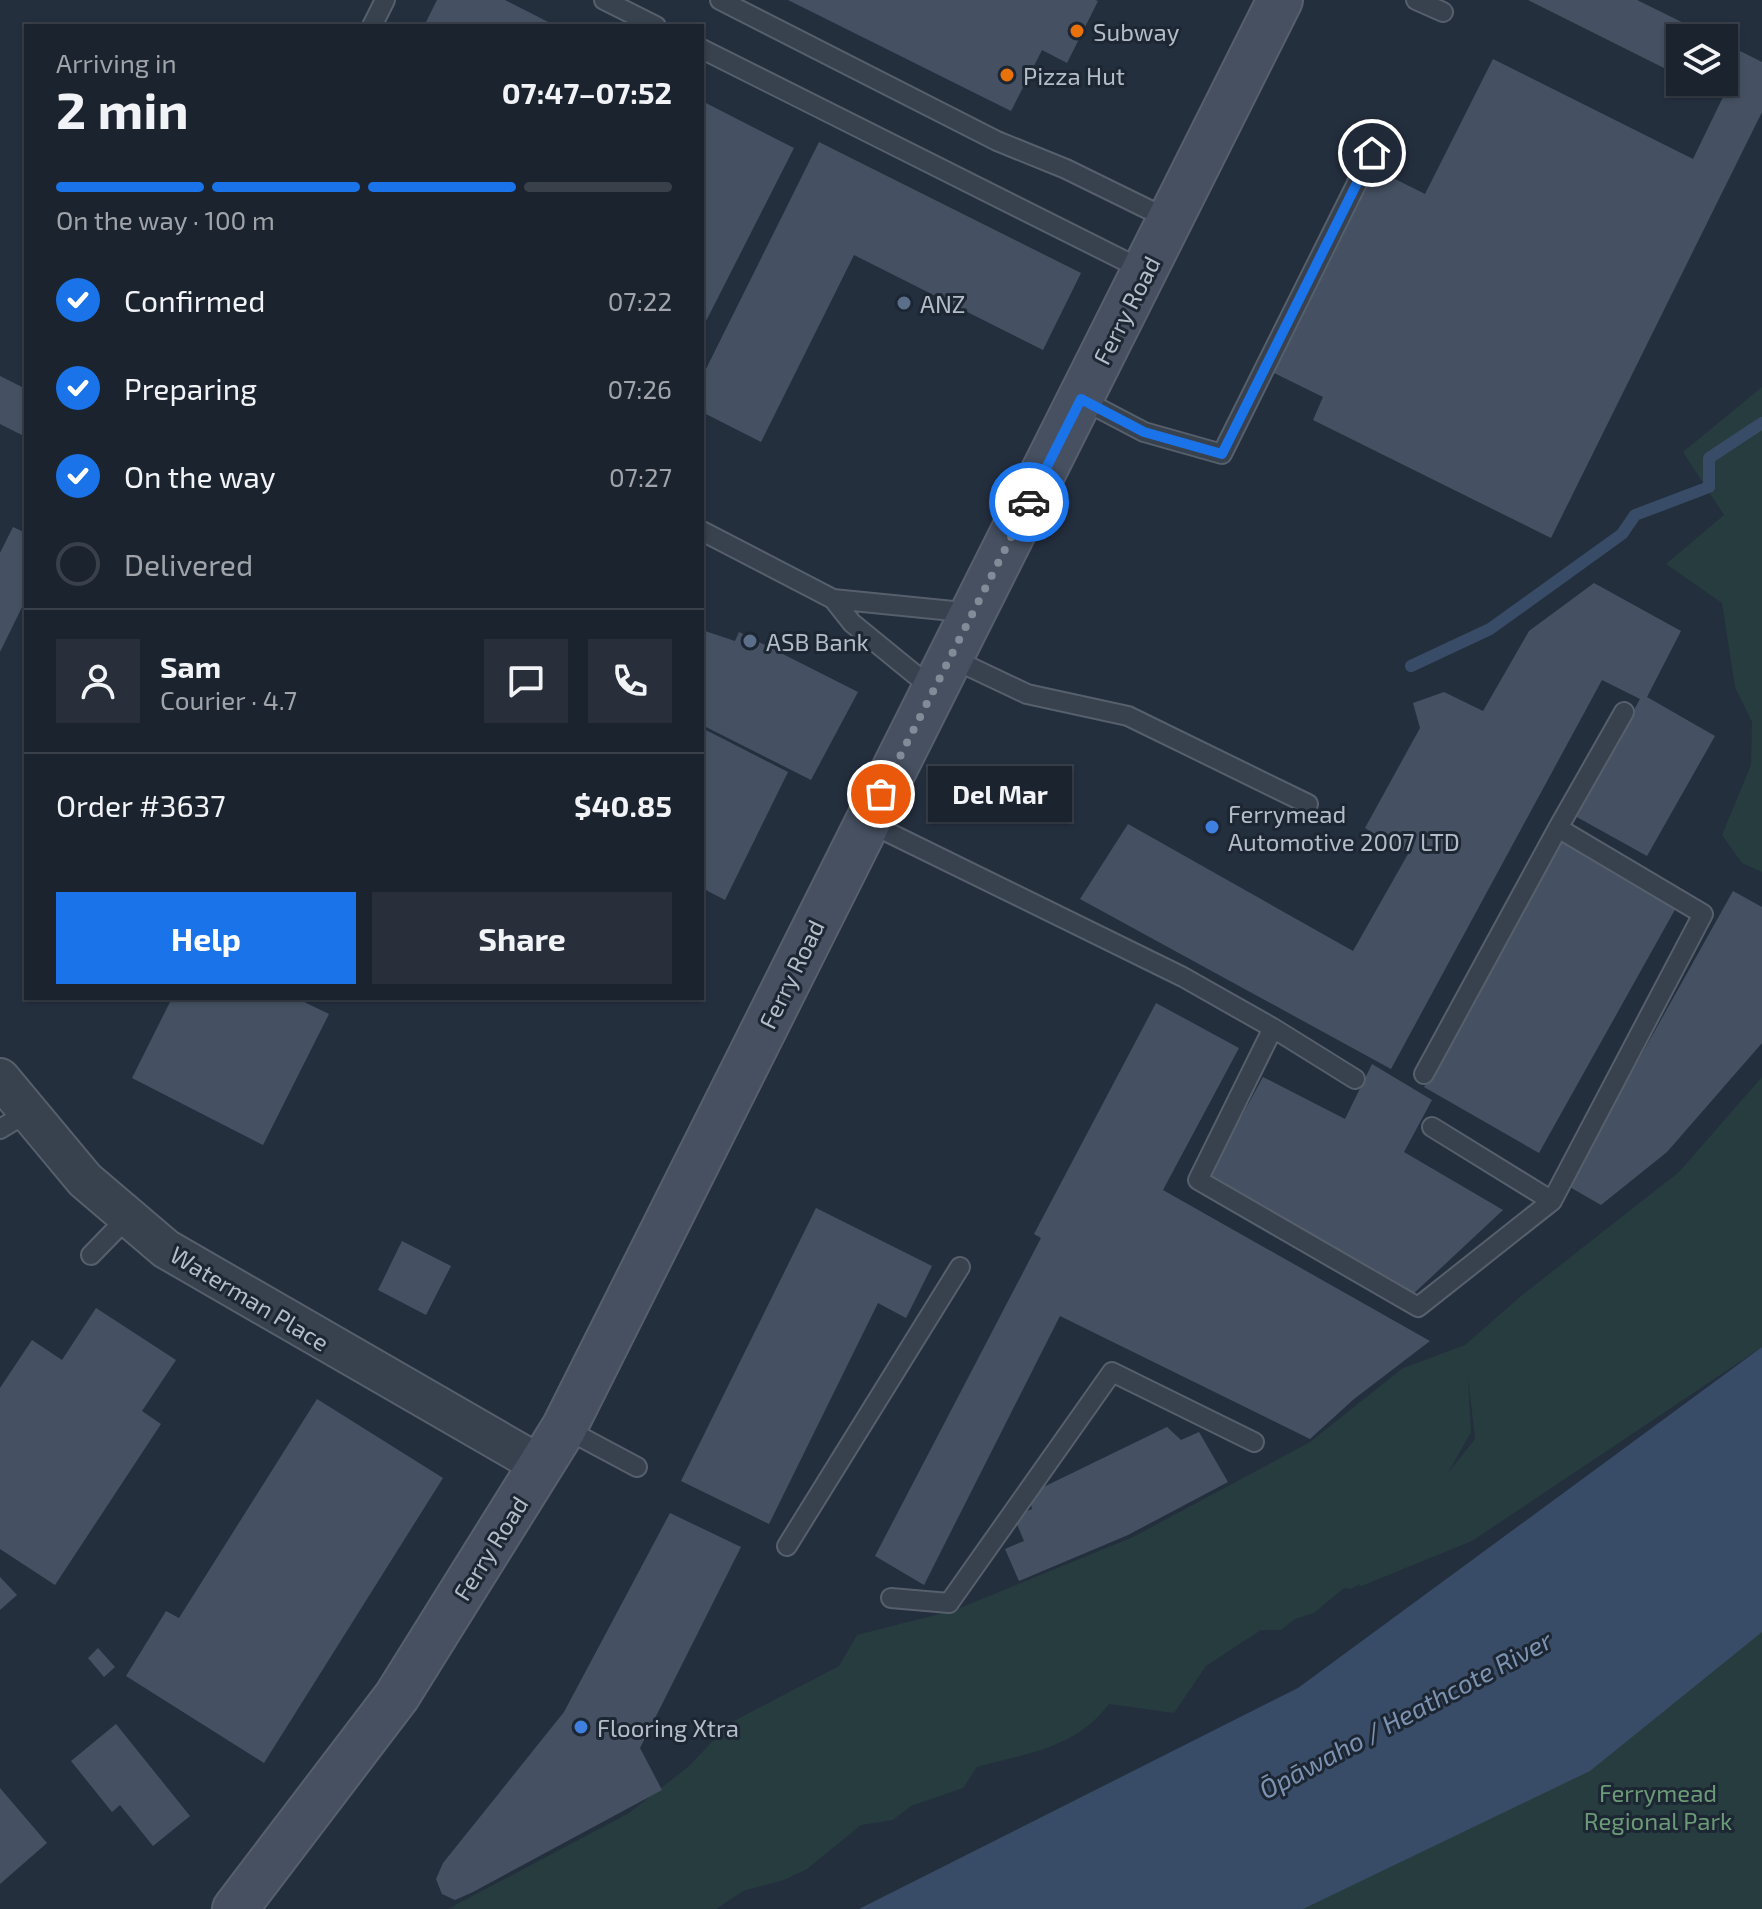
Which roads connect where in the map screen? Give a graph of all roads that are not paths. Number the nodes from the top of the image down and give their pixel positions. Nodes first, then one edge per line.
1 (385, 0) edge
2 (604, 0) edge
3 (720, 0) edge
4 (1280, 0) edge
5 (1416, 0) edge
6 (1443, 12) dead end
7 (373, 24) edge
8 (652, 24) edge
9 (704, 50) edge
10 (1372, 153) dead end
11 (1171, 221) junction
12 (1145, 271) junction
13 (1081, 399) junction
14 (704, 532) edge
15 (833, 599) junction
16 (973, 613) junction
17 (942, 674) junction
18 (1624, 712) dead end
19 (1308, 804) dead end
20 (867, 822) junction
21 (1558, 828) junction
22 (1273, 1028) junction
23 (1424, 1074) dead end
24 (0, 1078) edge
25 (1355, 1079) dead end
26 (14, 1121) edge
27 (1432, 1127) dead end
28 (1552, 1201) junction
29 (128, 1217) junction
30 (91, 1255) dead end
31 (960, 1267) dead end
32 (564, 1428) junction
33 (1254, 1442) dead end
34 (542, 1466) junction
35 (637, 1467) dead end
36 (787, 1546) dead end
37 (891, 1598) dead end
38 (235, 1909) edge

1 - 7 lane
2 - 8 lane
3 - 11 lane
4 - 11 main road, Ferry Road
5 - 6 lane
9 - 12 lane
10 - 13 lane
11 - 12 main road, Ferry Road
12 - 13 main road, Ferry Road
13 - 16 main road, Ferry Road
14 - 15 lane
15 - 16 lane
15 - 17 lane
16 - 17 main road, Ferry Road
17 - 19 lane
17 - 20 main road, Ferry Road
18 - 21 lane
20 - 22 lane
20 - 32 main road, Ferry Road
21 - 23 lane
21 - 28 lane
22 - 25 lane
22 - 28 lane
24 - 26 street, Waterman Place
26 - 29 street, Waterman Place
27 - 28 lane
29 - 30 lane
29 - 34 street, Waterman Place
31 - 36 lane
32 - 34 main road, Ferry Road
32 - 35 lane
33 - 37 lane
34 - 38 main road, Ferry Road

